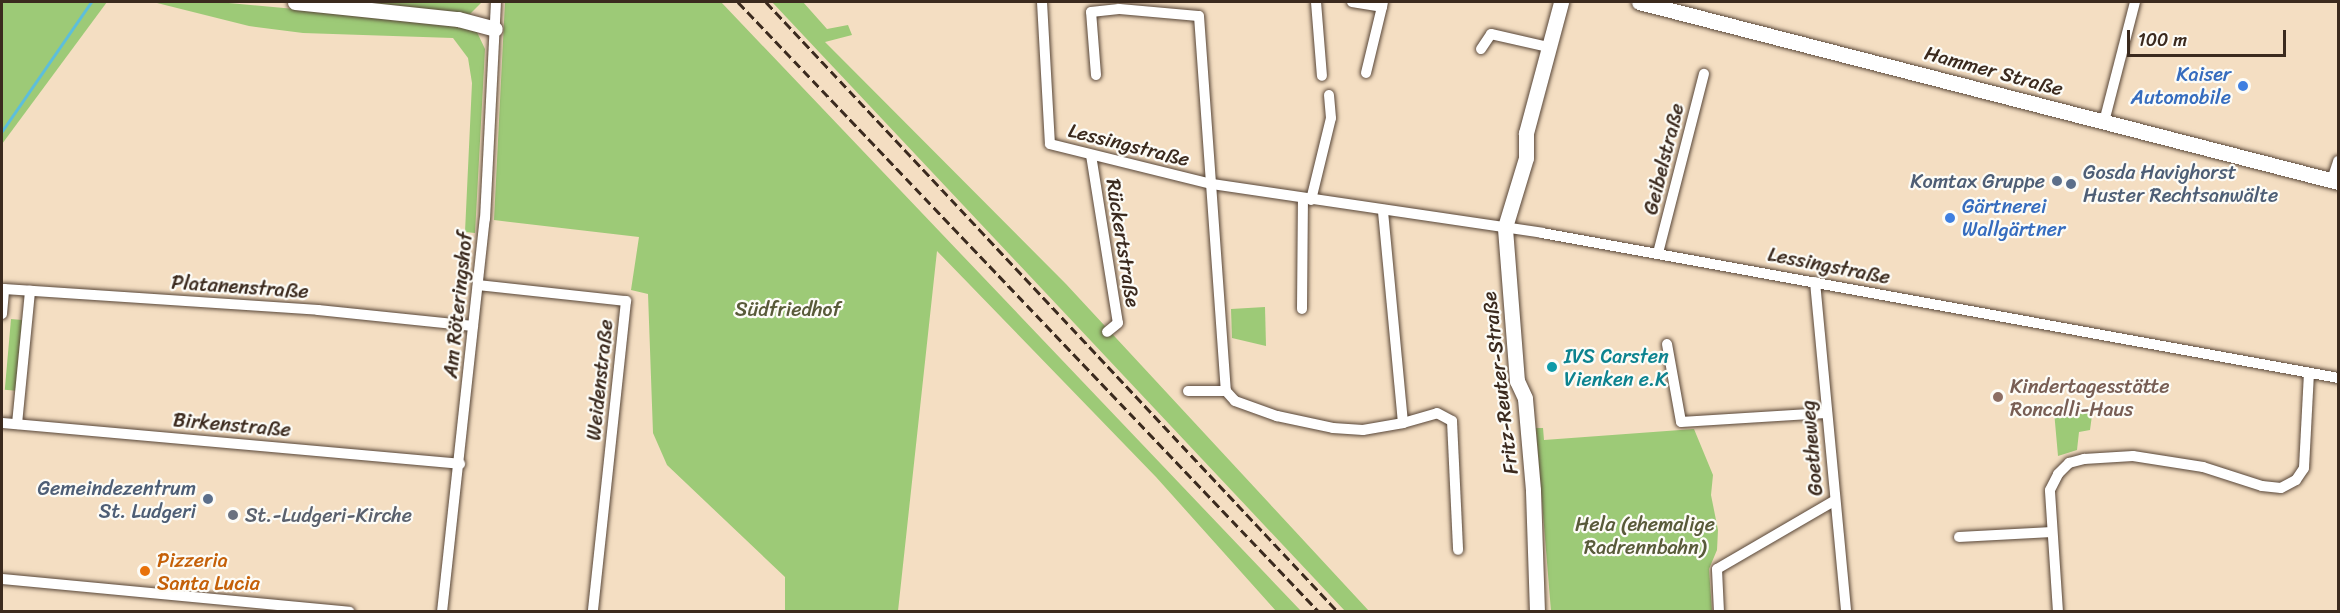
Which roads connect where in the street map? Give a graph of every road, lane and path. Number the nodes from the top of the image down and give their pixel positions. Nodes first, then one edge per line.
1 (295, 2) edge
2 (496, 2) edge
3 (1042, 2) edge
4 (1316, 2) edge
5 (1352, 2) edge
6 (1561, 2) edge
7 (1639, 2) edge
8 (2135, 2) edge
9 (1383, 4) edge
10 (1090, 7) edge
11 (495, 29) junction
12 (1548, 47) junction
13 (1481, 49) dead end
14 (1366, 73) dead end
15 (1704, 74) dead end
16 (1096, 75) dead end
17 (1322, 76) dead end
18 (1329, 95) dead end
19 (2104, 122) junction
20 (1091, 155) junction
21 (2338, 161) edge
22 (2335, 181) edge
23 (1212, 184) junction
24 (1307, 199) junction
25 (1383, 210) junction
26 (1505, 227) junction
27 (1658, 253) junction
28 (1815, 282) junction
29 (478, 285) junction
30 (30, 291) junction
31 (1302, 309) dead end
32 (2, 314) edge
33 (473, 326) junction
34 (1107, 332) dead end
35 (1666, 344) dead end
36 (2309, 374) junction
37 (2338, 378) edge
38 (1188, 391) dead end
39 (1226, 391) junction
40 (1826, 413) junction
41 (2, 423) edge
42 (1402, 423) junction
43 (17, 424) junction
44 (460, 464) junction
45 (1834, 501) junction
46 (2052, 532) junction
47 (1959, 537) dead end
48 (1458, 550) dead end
49 (2, 579) edge
50 (349, 612) edge
51 (442, 612) edge
52 (593, 612) edge
53 (1537, 612) edge
54 (1719, 612) edge
55 (1846, 612) edge
56 (2058, 612) edge

1 - 11 main road
2 - 11 street, Am Röteringshof
3 - 20 street, Lessingstraße
4 - 17 street
5 - 9 street
6 - 12 main road, Fritz-Reuter-Straße
7 - 19 main road, Hammer Straße
8 - 19 street
9 - 14 street
10 - 16 street
10 - 23 street
11 - 29 street, Am Röteringshof
12 - 13 street
12 - 26 main road, Fritz-Reuter-Straße
15 - 27 street, Geibelstraße
18 - 24 street
19 - 22 main road, Hammer Straße
20 - 23 street, Lessingstraße
20 - 34 street, Rückertstraße
21 - 22 street
23 - 24 street, Lessingstraße
23 - 39 street
24 - 25 street, Lessingstraße
24 - 31 street
25 - 26 street, Lessingstraße
25 - 42 street
26 - 27 street, Lessingstraße
26 - 53 main road, Fritz-Reuter-Straße
27 - 28 street, Lessingstraße
28 - 36 street, Lessingstraße
28 - 40 street, Goetheweg
29 - 33 street, Am Röteringshof
29 - 52 street, Weidenstraße
30 - 32 street, Platanenstraße
30 - 33 street, Platanenstraße
30 - 43 street
33 - 44 street, Am Röteringshof
35 - 40 street
36 - 37 street, Lessingstraße
36 - 46 street
38 - 39 street
39 - 42 street
40 - 45 street, Goetheweg
41 - 43 street, Birkenstraße
42 - 48 street
43 - 44 street, Birkenstraße
44 - 51 street, Am Röteringshof
45 - 54 street
45 - 55 street, Goetheweg
46 - 47 street
46 - 56 street
49 - 50 street

